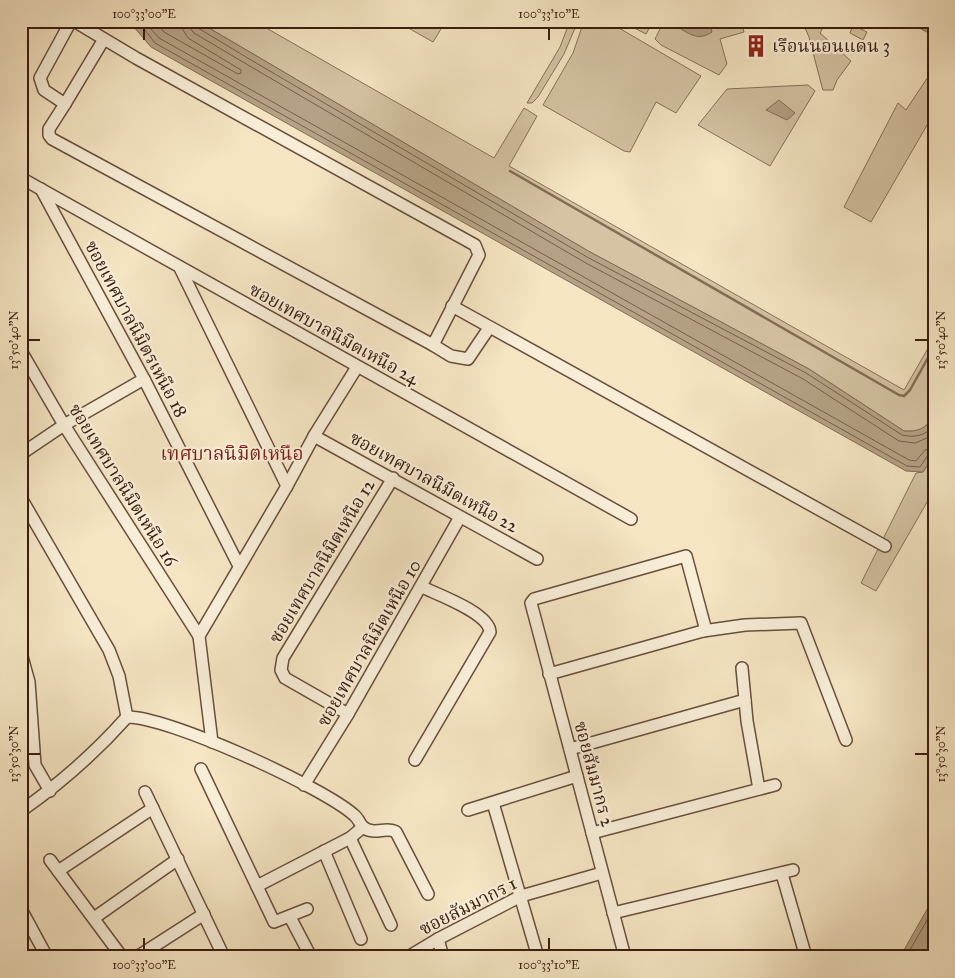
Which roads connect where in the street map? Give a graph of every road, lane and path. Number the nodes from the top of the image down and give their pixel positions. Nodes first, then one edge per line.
1 (73, 21) edge
2 (104, 39) junction
3 (65, 104) junction
4 (21, 178) edge
5 (41, 189) junction
6 (180, 267) junction
7 (452, 306) junction
8 (489, 328) junction
9 (433, 345) junction
10 (21, 351) edge
11 (357, 367) junction
12 (144, 379) junction
13 (64, 426) junction
14 (314, 436) junction
15 (21, 454) edge
16 (393, 478) junction
17 (287, 486) junction
18 (21, 498) edge
19 (460, 517) junction
20 (631, 519) dead end
21 (885, 546) dead end
22 (537, 559) dead end
23 (239, 566) junction
24 (422, 587) junction
25 (703, 630) junction
26 (199, 636) junction
27 (21, 654) edge
28 (742, 668) dead end
29 (549, 674) junction
30 (745, 700) junction
31 (348, 714) junction
32 (127, 717) junction
33 (846, 740) dead end
34 (212, 742) junction
35 (570, 749) junction
36 (414, 760) dead end
37 (201, 769) dead end
38 (577, 776) junction
39 (304, 785) junction
40 (775, 785) dead end
41 (50, 790) junction
42 (759, 790) junction
43 (145, 792) dead end
44 (493, 803) junction
45 (153, 808) junction
46 (468, 810) dead end
47 (21, 811) edge
48 (363, 827) junction
49 (592, 833) junction
50 (350, 838) junction
51 (324, 851) junction
52 (178, 859) junction
53 (50, 860) dead end
54 (793, 870) dead end
55 (58, 871) junction
56 (602, 873) junction
57 (782, 874) junction
58 (257, 886) junction
59 (428, 894) dead end
60 (521, 896) junction
61 (21, 909) edge
62 (307, 909) dead end
63 (204, 914) junction
64 (613, 914) junction
65 (290, 917) junction
66 (94, 918) junction
67 (391, 925) dead end
68 (21, 934) edge
69 (34, 935) junction
70 (438, 938) junction
71 (361, 939) dead end
72 (47, 957) edge
73 (122, 957) edge
74 (137, 957) edge
75 (224, 957) edge
76 (311, 957) edge
77 (408, 957) edge
78 (443, 957) edge
79 (538, 957) edge
80 (625, 957) edge
81 (806, 957) edge

1 - 2 street
1 - 3 street
2 - 3 street
2 - 7 street
3 - 9 street
4 - 5 street, ซอยเทศบาลนิมิตเหนือ 24
5 - 6 street, ซอยเทศบาลนิมิตเหนือ 24
5 - 12 street, ซอยเทศบาลนิมิตรเหนือ 18
6 - 11 street, ซอยเทศบาลนิมิตเหนือ 24
6 - 17 street
7 - 8 street
7 - 9 street
8 - 9 street
8 - 21 street
10 - 13 street, ซอยเทศบาลนิมิตเหนือ 16
11 - 14 street
11 - 20 street, ซอยเทศบาลนิมิตเหนือ 24
12 - 13 street
12 - 23 street, ซอยเทศบาลนิมิตรเหนือ 18
13 - 15 street
13 - 26 street, ซอยเทศบาลนิมิตเหนือ 16
14 - 16 street, ซอยเทศบาลนิมิตเหนือ 22
14 - 17 street
16 - 19 street, ซอยเทศบาลนิมิตเหนือ 22
16 - 31 street, ซอยเทศบาลนิมิตเหนือ 12
17 - 23 street
18 - 32 street
19 - 22 street, ซอยเทศบาลนิมิตเหนือ 22
19 - 24 street, ซอยเทศบาลนิมิตเหนือ 10
23 - 26 street
24 - 31 street, ซอยเทศบาลนิมิตเหนือ 10
24 - 36 street
25 - 29 street
25 - 29 street, ซอยสัมมากร 2
25 - 33 street
26 - 34 street
27 - 41 street
28 - 30 street
29 - 35 street, ซอยสัมมากร 2
30 - 35 street
30 - 42 street
31 - 39 street, ซอยเทศบาลนิมิตเหนือ 10
32 - 34 street
32 - 41 street
34 - 39 street
35 - 38 street, ซอยสัมมากร 2
37 - 58 street
38 - 44 street
38 - 49 street, ซอยสัมมากร 2
39 - 48 street
40 - 42 street
41 - 47 street
42 - 49 street
43 - 45 street
44 - 46 street
44 - 60 street
45 - 52 street
45 - 55 street
48 - 50 street
48 - 59 street
49 - 56 street, ซอยสัมมากร 2
50 - 51 street
50 - 67 street
51 - 58 street
51 - 71 street
52 - 63 street
52 - 66 street
53 - 55 street
54 - 57 street
55 - 66 street
56 - 60 street, ซอยสัมมากร 1
56 - 64 street, ซอยสัมมากร 2
57 - 64 street
57 - 81 street
58 - 65 street
60 - 70 street, ซอยสัมมากร 1
60 - 79 street
61 - 69 street
62 - 65 street
63 - 74 street
63 - 75 street
64 - 80 street, ซอยสัมมากร 2
65 - 76 street
66 - 73 street
68 - 69 street
69 - 72 street
70 - 77 street, ซอยสัมมากร 1
70 - 78 street

